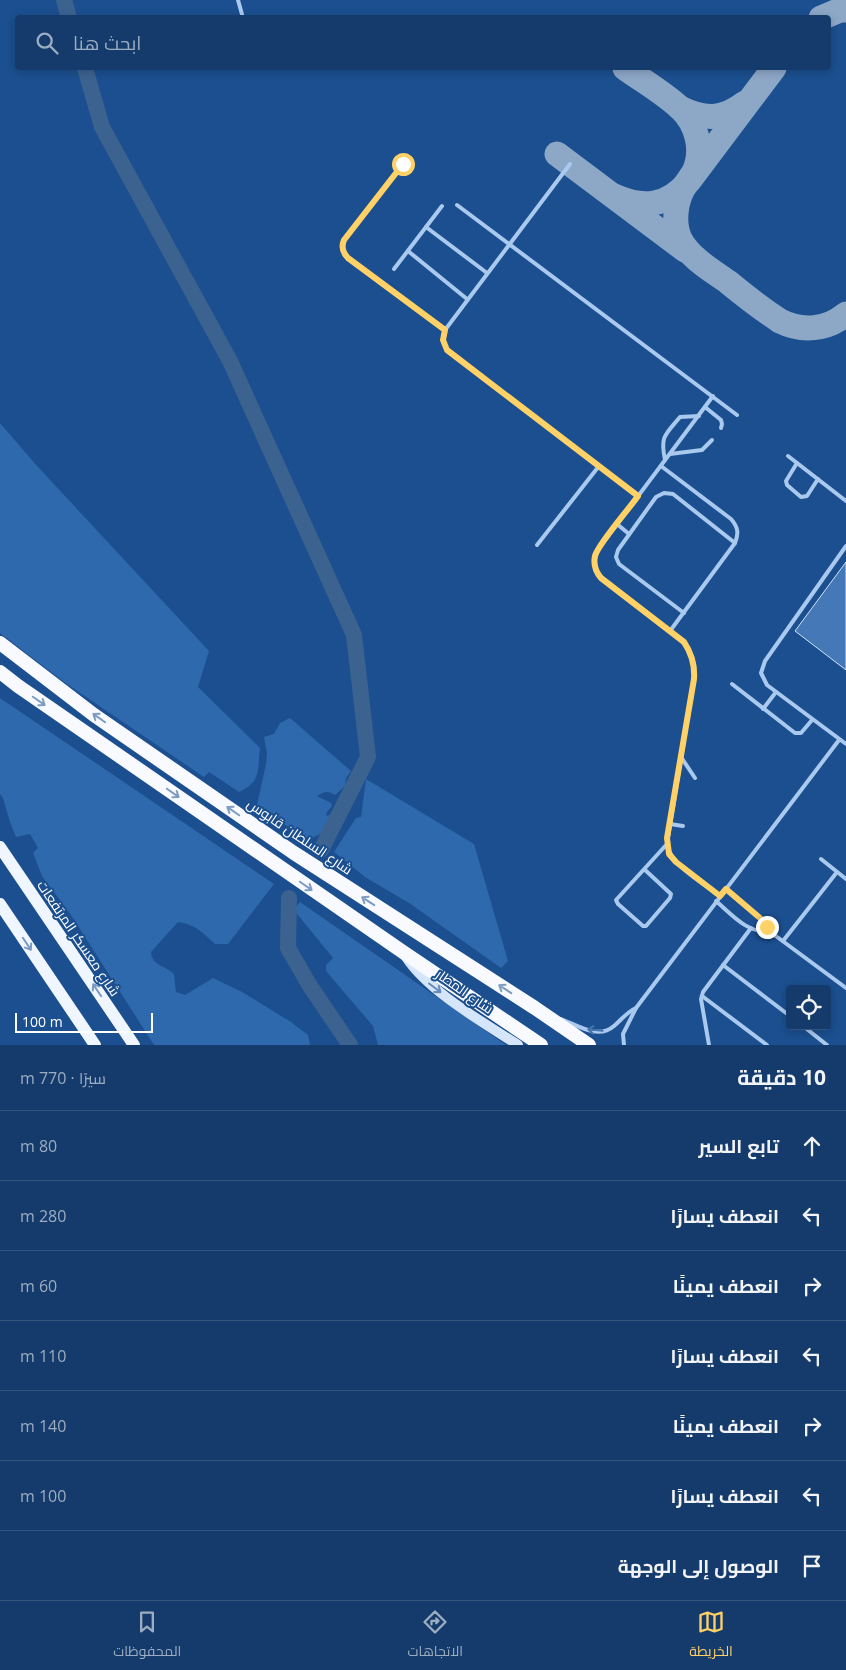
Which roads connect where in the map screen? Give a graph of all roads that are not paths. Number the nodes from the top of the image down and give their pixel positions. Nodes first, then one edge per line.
1 (238, 0) edge
2 (243, 15) edge
3 (403, 164) dead end
4 (570, 164) dead end
5 (457, 205) dead end
6 (442, 206) dead end
7 (426, 227) junction
8 (510, 244) junction
9 (408, 251) junction
10 (394, 269) dead end
11 (488, 273) junction
12 (467, 299) junction
13 (445, 330) junction
14 (713, 396) junction
15 (705, 408) junction
16 (737, 415) dead end
17 (699, 416) junction
18 (721, 428) dead end
19 (712, 440) dead end
20 (670, 454) junction
21 (788, 456) dead end
22 (665, 460) junction
23 (797, 463) junction
24 (599, 466) junction
25 (661, 466) junction
26 (818, 479) junction
27 (638, 496) junction
28 (846, 501) edge
29 (617, 524) junction
30 (630, 534) junction
31 (735, 542) junction
32 (537, 545) dead end
33 (846, 546) edge
34 (684, 612) junction
35 (670, 631) junction
36 (0, 643) edge
37 (0, 672) edge
38 (732, 684) dead end
39 (776, 692) junction
40 (763, 709) junction
41 (812, 720) junction
42 (839, 740) junction
43 (846, 744) edge
44 (681, 756) junction
45 (695, 778) dead end
46 (670, 824) junction
47 (684, 826) dead end
48 (667, 844) junction
49 (0, 847) edge
50 (821, 859) dead end
51 (644, 869) junction
52 (837, 872) junction
53 (846, 879) edge
54 (726, 889) junction
55 (720, 896) junction
56 (716, 901) junction
57 (0, 904) edge
58 (751, 928) junction
59 (769, 931) junction
60 (782, 941) junction
61 (403, 952) junction
62 (723, 965) junction
63 (846, 988) edge
64 (702, 996) junction
65 (535, 1008) junction
66 (636, 1008) junction
67 (786, 1013) edge
68 (808, 1030) edge
69 (709, 1043) edge
70 (95, 1045) edge
71 (134, 1045) edge
72 (518, 1045) edge
73 (542, 1045) edge
74 (589, 1045) edge
75 (624, 1045) edge
76 (714, 1045) edge
77 (767, 1045) edge
78 (827, 1045) edge

1 - 2 lane
3 - 13 lane
4 - 8 lane
5 - 8 lane
6 - 7 lane
7 - 9 lane
7 - 11 lane
8 - 11 lane
8 - 14 lane
9 - 10 lane
9 - 12 lane
11 - 12 lane
12 - 13 lane
13 - 24 lane
14 - 15 lane
14 - 16 lane
15 - 17 lane
15 - 18 lane
17 - 20 lane
17 - 22 lane
19 - 20 lane
20 - 22 lane
21 - 23 lane
22 - 25 lane
23 - 26 lane
23 - 26 lane
24 - 27 lane
24 - 32 lane
25 - 27 lane
25 - 31 lane
26 - 28 lane
27 - 29 lane
29 - 30 lane
29 - 35 lane
30 - 31 lane
30 - 34 lane
31 - 34 lane
33 - 39 lane
34 - 35 lane
35 - 44 lane
65 -> 36 highway, شارع السلطان قابوس
37 -> 61 highway
38 - 40 lane
39 - 40 lane
39 - 41 lane
40 - 41 lane
41 - 42 lane
42 - 43 lane
42 - 54 lane
44 - 45 lane
44 - 46 lane
46 - 47 lane
46 - 48 lane
48 - 51 lane
48 - 55 lane
71 -> 49 main road, شارع معسكر المرتفعات
50 - 52 lane
51 - 51 lane
52 - 53 lane
52 - 60 lane
54 - 55 lane
54 - 59 lane
55 - 56 lane
56 - 58 lane
56 - 66 lane
57 -> 70 main road
58 - 59 lane
58 - 62 lane
59 - 60 lane
60 - 63 lane
61 -> 72 main road, شارع المطار
61 - 73 highway
62 - 64 lane
62 - 67 lane
64 - 69 lane
64 - 77 lane
66 -> 65 lane
65 - 74 highway, شارع السلطان قابوس
66 - 75 lane
68 - 78 lane
69 - 76 lane

